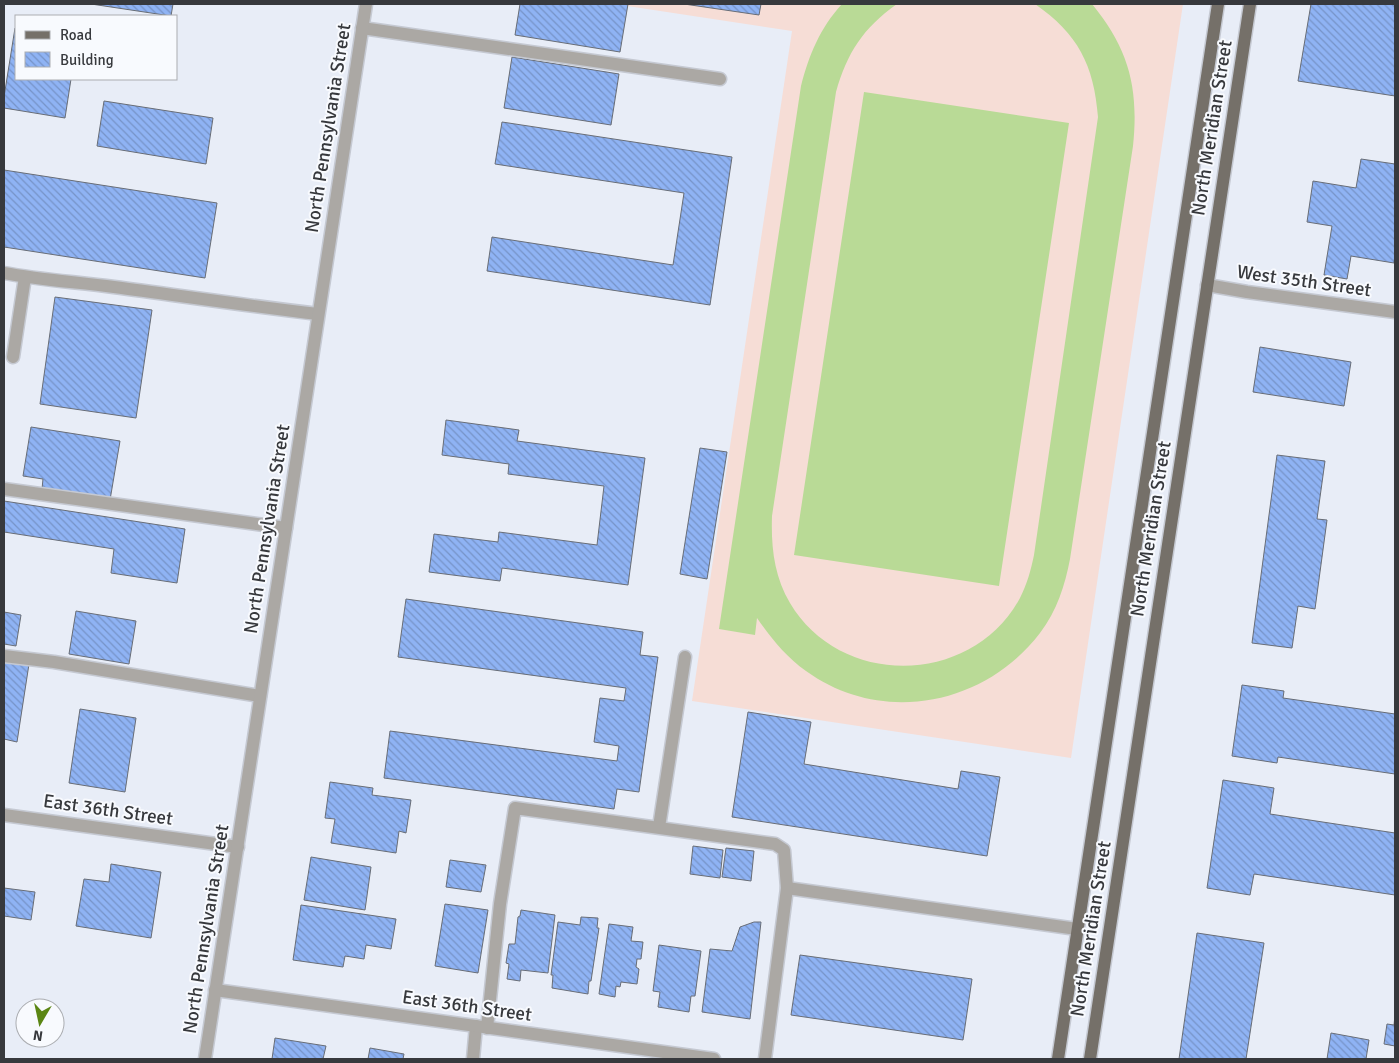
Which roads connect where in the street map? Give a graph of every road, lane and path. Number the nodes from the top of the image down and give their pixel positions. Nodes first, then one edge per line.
1 (366, 4) edge
2 (1218, 4) edge
3 (1250, 4) edge
4 (362, 28) junction
5 (720, 78) dead end
6 (4, 273) edge
7 (25, 277) junction
8 (1207, 285) junction
9 (1395, 312) edge
10 (318, 314) junction
11 (13, 356) dead end
12 (4, 490) edge
13 (286, 528) junction
14 (4, 656) edge
15 (685, 657) dead end
16 (260, 696) junction
17 (4, 815) edge
18 (659, 827) junction
19 (238, 847) junction
20 (787, 888) junction
21 (1077, 929) junction
22 (215, 990) junction
23 (481, 1027) junction
24 (205, 1059) edge
25 (473, 1059) edge
26 (714, 1059) edge
27 (765, 1059) edge
28 (1058, 1059) edge
29 (1090, 1059) edge

1 - 4 street, North Pennsylvania Street
2 - 21 main road, North Meridian Street
3 - 8 main road, North Meridian Street
4 - 5 street
4 - 10 street, North Pennsylvania Street
6 - 7 street
7 - 10 street
7 - 11 street
8 - 9 street, West 35th Street
8 - 29 main road, North Meridian Street
10 - 13 street, North Pennsylvania Street
12 - 13 street
13 - 16 street, North Pennsylvania Street
14 - 16 street
15 - 18 street
16 - 19 street, North Pennsylvania Street
17 - 19 street, East 36th Street
18 - 20 street
18 - 23 street
19 - 22 street, North Pennsylvania Street
20 - 21 street
20 - 27 street
21 - 28 main road, North Meridian Street
22 - 23 street, East 36th Street
22 - 24 street, North Pennsylvania Street
23 - 25 street
23 - 26 street, East 36th Street

